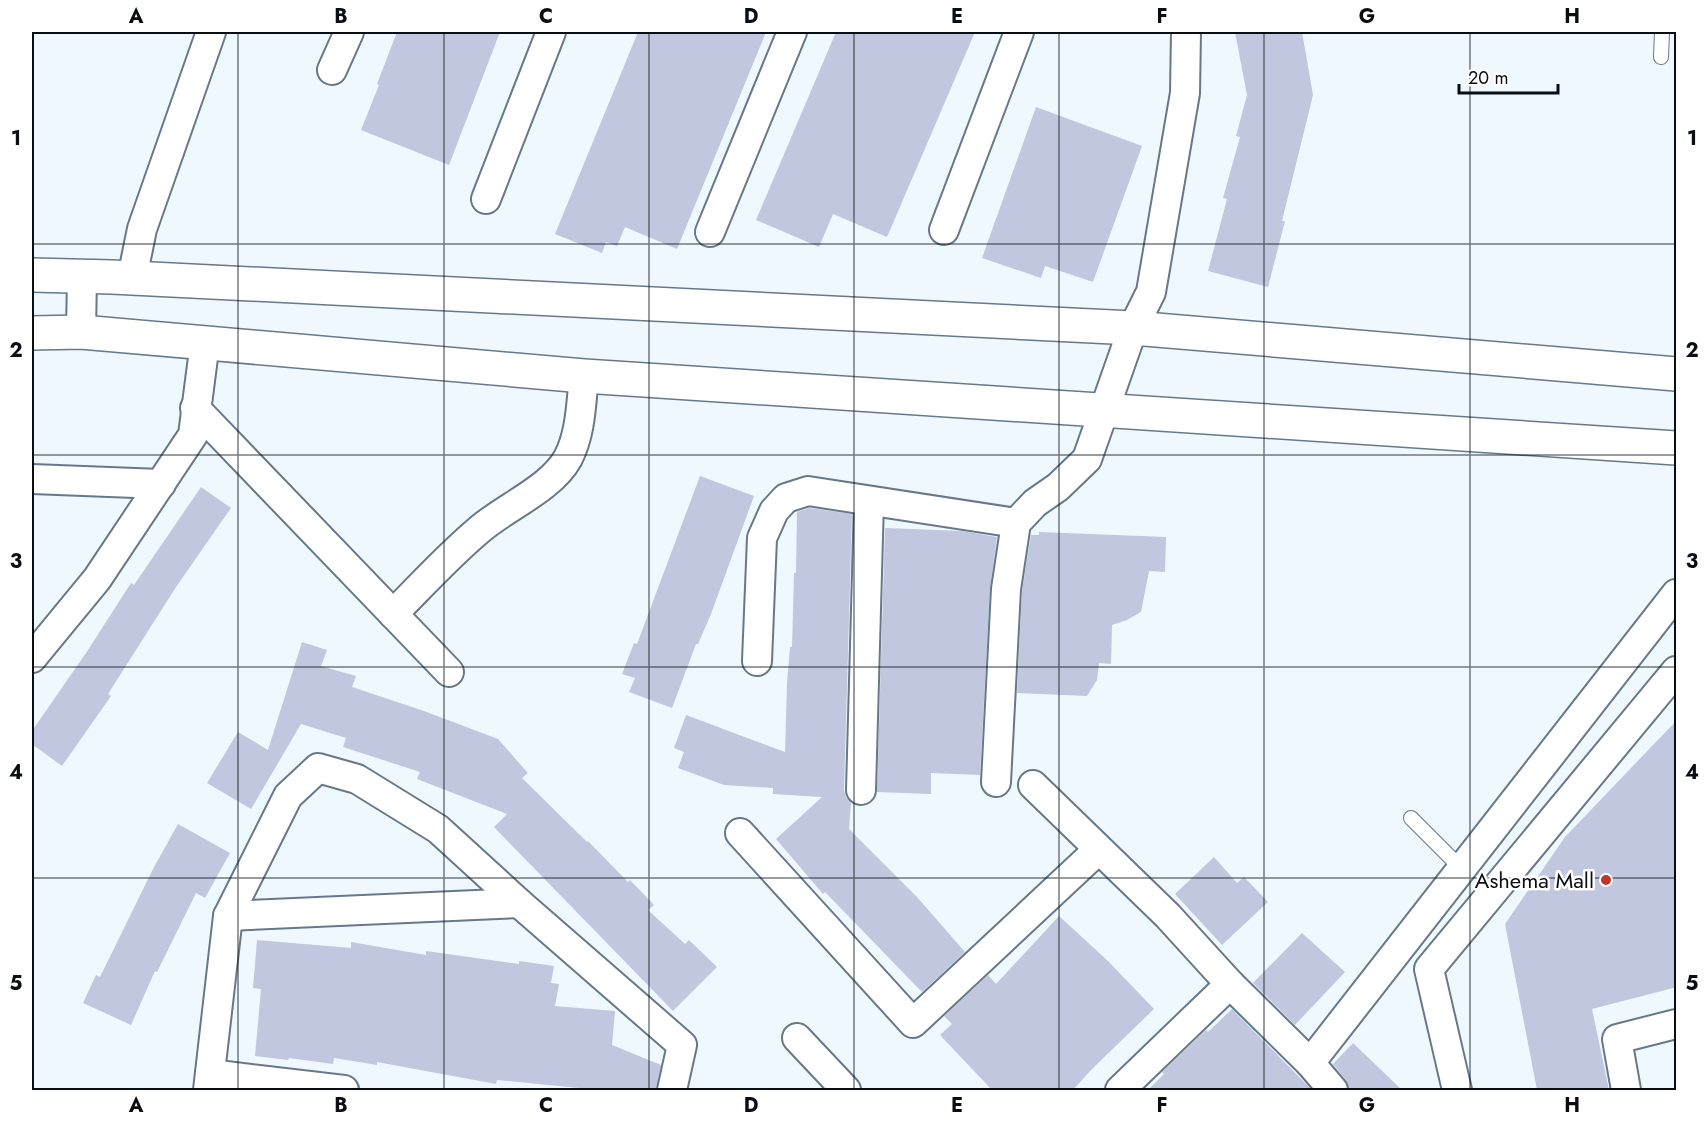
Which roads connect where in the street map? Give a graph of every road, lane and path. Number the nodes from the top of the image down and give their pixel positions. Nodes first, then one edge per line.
1 (211, 32) edge
2 (348, 32) edge
3 (551, 32) edge
4 (792, 32) edge
5 (1019, 32) edge
6 (1186, 32) edge
7 (1662, 32) edge
8 (1661, 57) dead end
9 (332, 70) dead end
10 (486, 199) dead end
11 (944, 230) dead end
12 (710, 231) dead end
13 (32, 275) edge
14 (82, 276) junction
15 (132, 278) junction
16 (1133, 328) junction
17 (81, 332) junction
18 (32, 333) edge
19 (205, 342) junction
20 (1677, 374) edge
21 (584, 376) junction
22 (195, 408) junction
23 (1103, 411) junction
24 (1677, 448) edge
25 (32, 479) edge
26 (161, 484) junction
27 (869, 501) junction
28 (1016, 523) junction
29 (1677, 594) edge
30 (393, 614) junction
31 (32, 658) edge
32 (757, 661) dead end
33 (1677, 671) edge
34 (449, 672) dead end
35 (996, 782) dead end
36 (1033, 785) dead end
37 (861, 790) dead end
38 (1411, 818) dead end
39 (740, 833) dead end
40 (1098, 850) junction
41 (1461, 868) junction
42 (519, 903) junction
43 (228, 916) junction
44 (1230, 984) junction
45 (1677, 1024) edge
46 (797, 1038) dead end
47 (1310, 1063) junction
48 (209, 1082) edge
49 (344, 1090) edge
50 (672, 1090) edge
51 (846, 1090) edge
52 (1120, 1090) edge
53 (1333, 1090) edge
54 (1457, 1090) edge
55 (1626, 1090) edge

1 - 15 street
2 - 9 street
3 - 10 street
4 - 12 street
5 - 11 street
6 - 16 street
7 - 8 lane
13 - 14 street
14 - 15 street
14 - 17 street
15 - 16 street
16 - 20 street
16 - 23 street
17 - 18 street
17 - 19 street
19 - 21 street
19 - 22 street
21 - 23 street
21 - 30 street
22 - 26 street
22 - 30 street
23 - 24 street
23 - 28 street
25 - 26 street
26 - 31 street
27 - 28 street
27 - 32 street
27 - 37 street
28 - 35 street
29 - 41 street
30 - 34 street
33 - 54 street
36 - 40 street
38 - 41 lane
39 - 40 street
40 - 44 street
41 - 47 street
42 - 43 street
42 - 43 street
42 - 50 street
43 - 48 street
44 - 47 street
44 - 52 street
45 - 55 street
46 - 51 street
47 - 53 street
48 - 49 street

